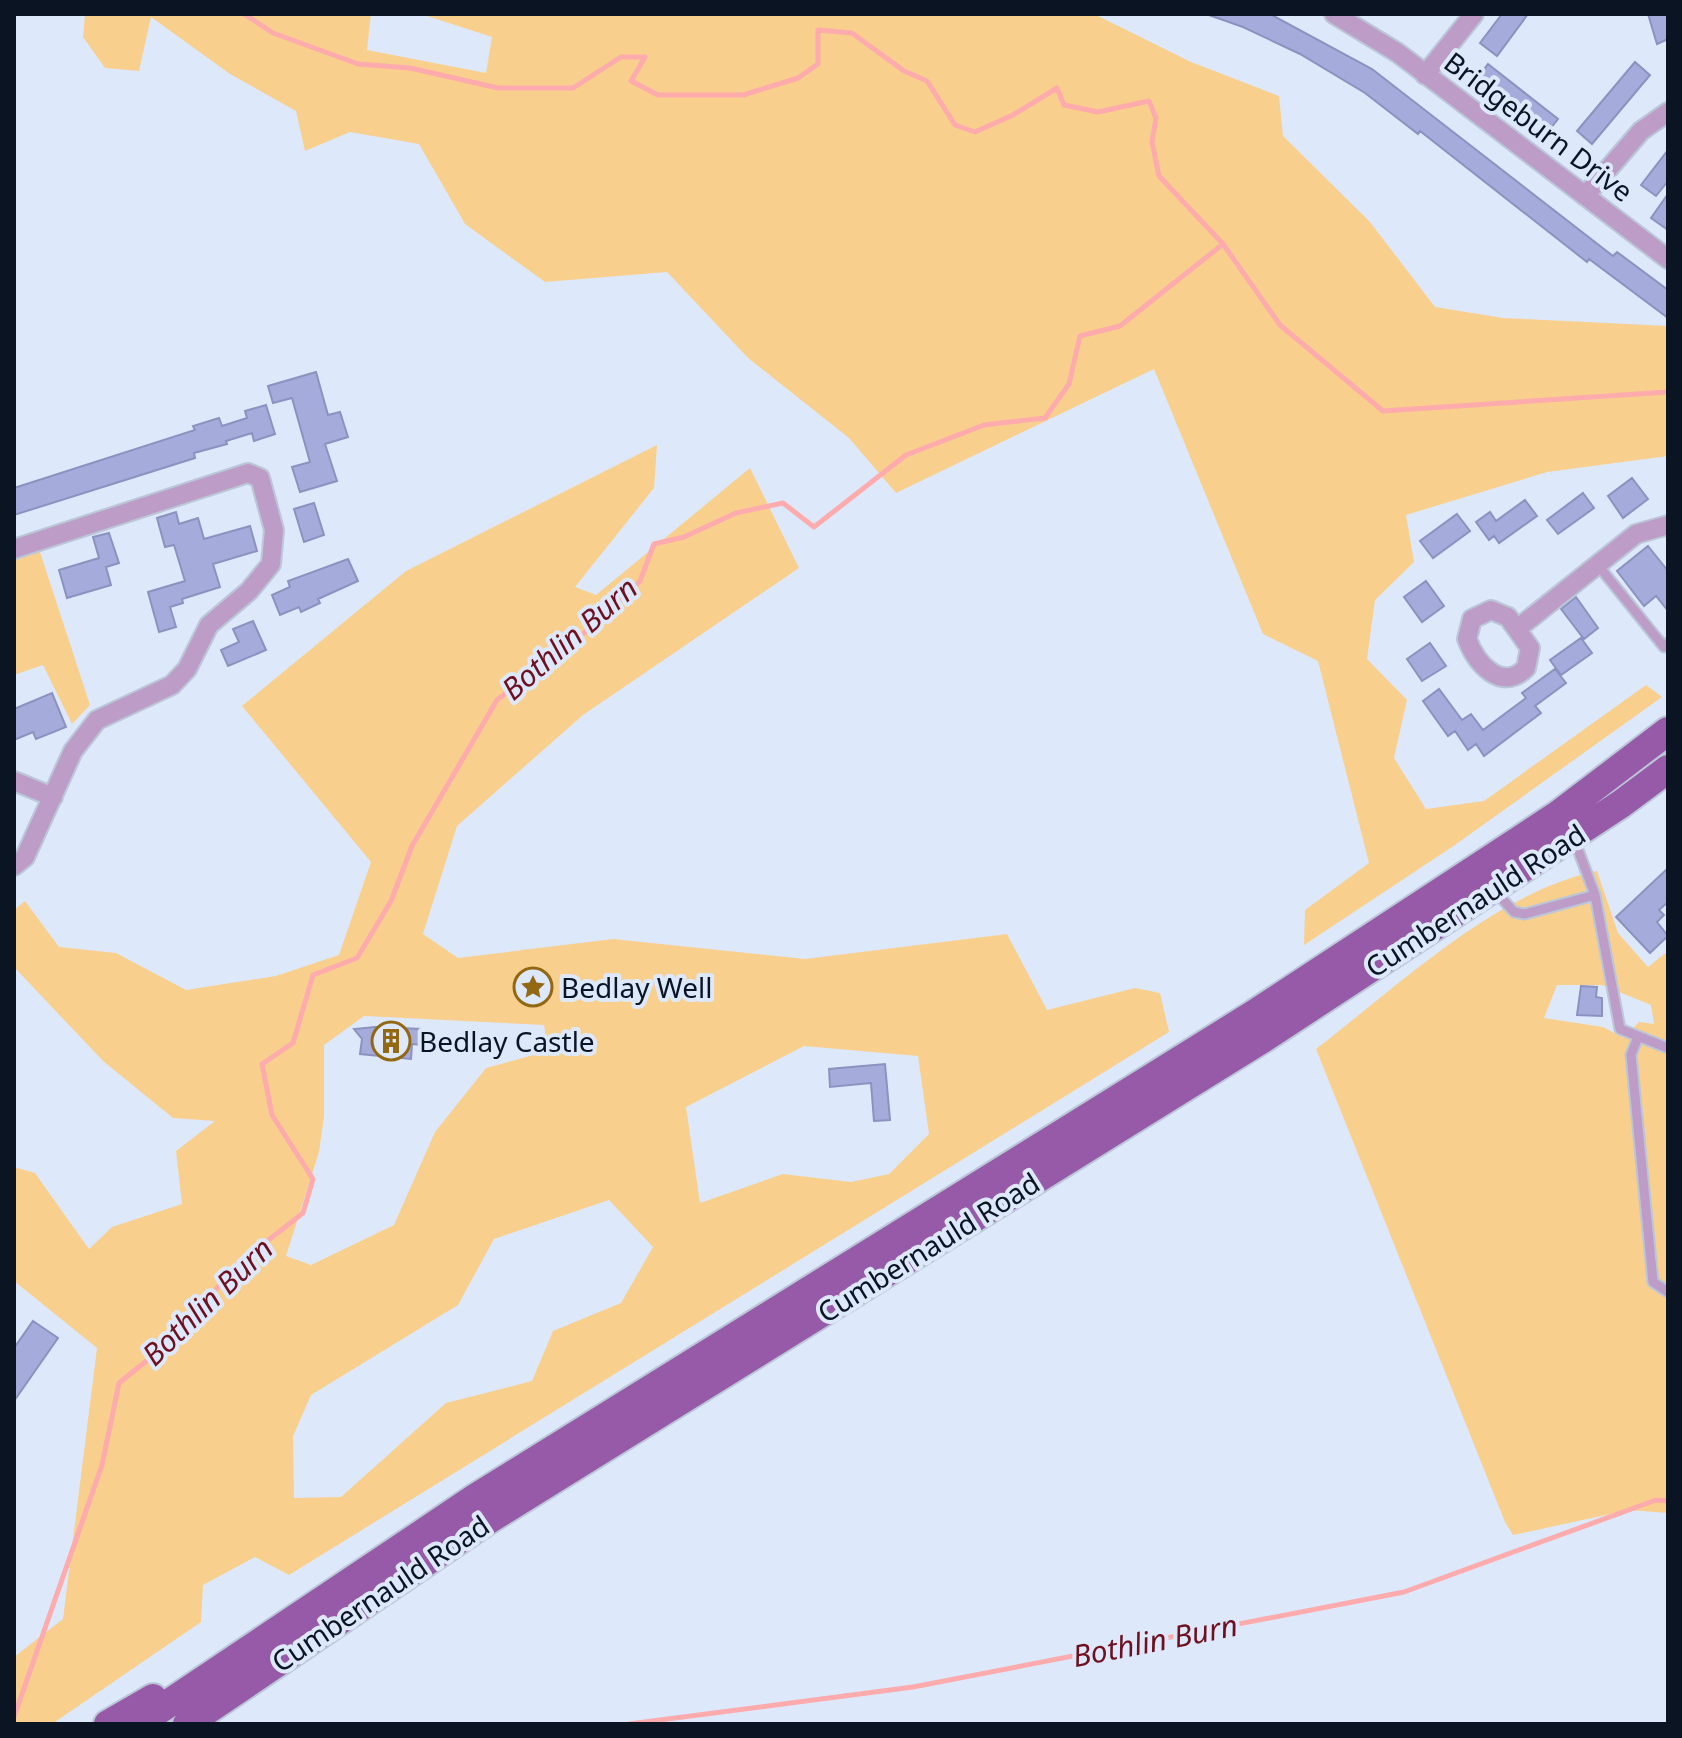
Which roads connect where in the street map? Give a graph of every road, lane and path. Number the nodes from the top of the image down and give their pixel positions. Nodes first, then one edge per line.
1 (1334, 14) edge
2 (1474, 14) edge
3 (1425, 75) junction
4 (1668, 112) edge
5 (1585, 196) junction
6 (1668, 259) edge
7 (1668, 525) edge
8 (14, 549) edge
9 (1597, 564) junction
10 (1517, 629) dead end
11 (1668, 643) edge
12 (1668, 731) edge
13 (1668, 769) edge
14 (14, 781) edge
15 (53, 797) junction
16 (1573, 836) junction
17 (14, 866) edge
18 (1493, 889) junction
19 (1595, 895) junction
20 (1638, 1037) junction
21 (1668, 1048) edge
22 (1668, 1292) edge
23 (250, 1649) junction
24 (108, 1724) edge
25 (138, 1724) edge
26 (187, 1724) edge

1 - 3 street, Bridgeburn Drive
2 - 3 street
3 - 5 street, Bridgeburn Drive
4 - 5 street
5 - 6 street, Bridgeburn Drive
7 - 9 street
8 - 15 street
9 - 10 street
9 - 11 lane
12 - 23 main road, Cumbernauld Road
13 - 16 main road, Cumbernauld Road
14 - 15 street
15 - 17 street
16 - 18 main road, Cumbernauld Road
16 - 19 lane
18 - 19 lane
18 - 26 main road, Cumbernauld Road
19 - 20 lane
20 - 21 lane
20 - 22 lane
23 - 24 main road, Cumbernauld Road
23 - 25 main road, Cumbernauld Road

